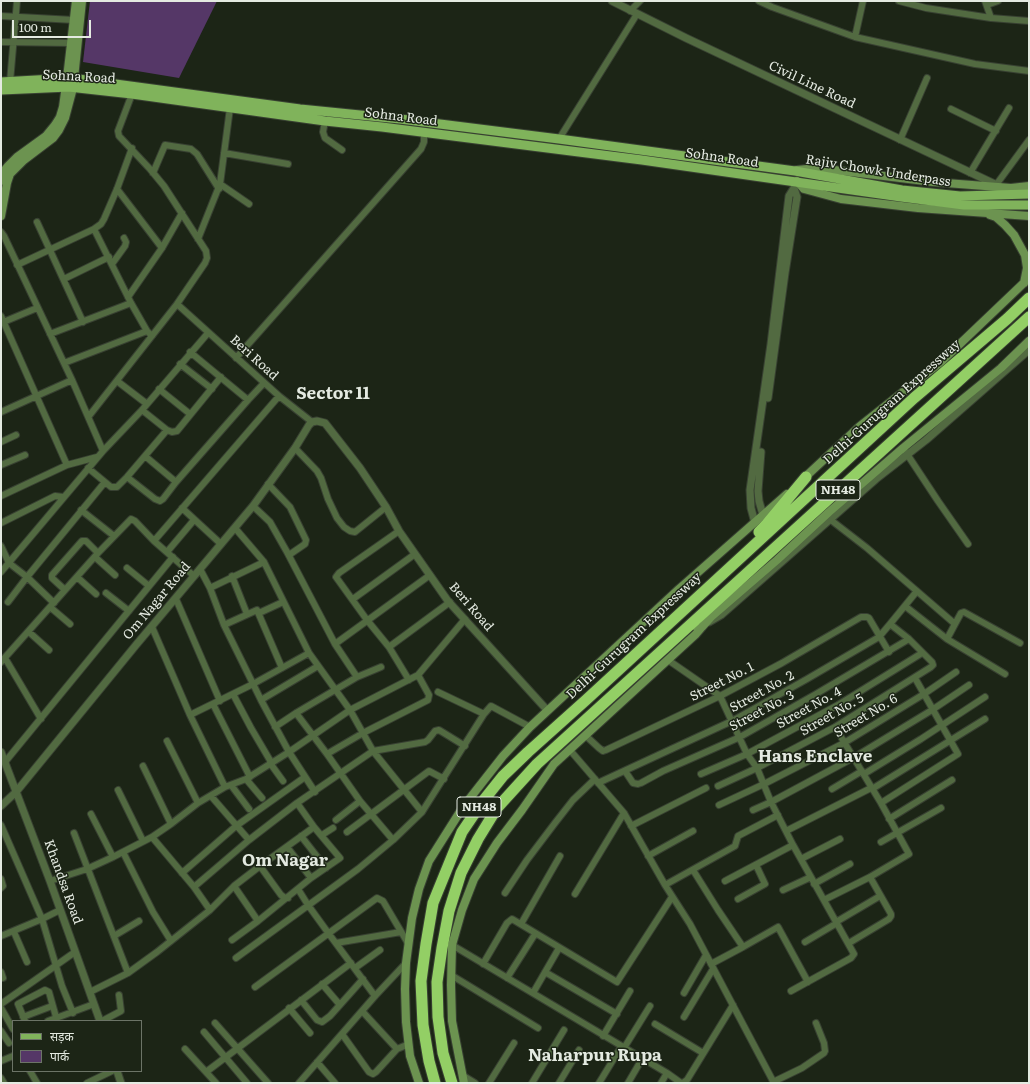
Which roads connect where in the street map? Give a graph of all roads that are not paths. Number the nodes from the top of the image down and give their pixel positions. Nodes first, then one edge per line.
1 (17, 1) edge
2 (76, 1) edge
3 (82, 1) edge
4 (612, 1) edge
5 (640, 1) edge
6 (759, 1) edge
7 (862, 1) edge
8 (899, 1) edge
9 (924, 1) edge
10 (998, 1) edge
11 (986, 3) edge
12 (926, 8) junction
13 (633, 13) junction
14 (1, 16) edge
15 (16, 17) junction
16 (991, 18) junction
17 (74, 20) junction
18 (1029, 21) edge
19 (855, 37) junction
20 (1, 42) edge
21 (14, 42) junction
22 (71, 43) junction
23 (1029, 71) edge
24 (927, 78) dead end
25 (70, 83) junction
26 (4, 85) edge
27 (132, 94) junction
28 (191, 98) junction
29 (230, 108) junction
30 (1010, 108) dead end
31 (951, 109) dead end
32 (325, 121) junction
33 (996, 131) junction
34 (424, 132) junction
35 (559, 139) junction
36 (900, 140) junction
37 (1029, 140) edge
38 (132, 148) junction
39 (342, 150) dead end
40 (224, 154) junction
41 (288, 164) dead end
42 (8, 166) edge
43 (795, 171) junction
44 (153, 173) junction
45 (970, 173) junction
46 (3, 177) edge
47 (795, 184) junction
48 (220, 186) junction
49 (999, 186) junction
50 (1029, 186) edge
51 (117, 190) junction
52 (1029, 194) edge
53 (249, 204) dead end
54 (1029, 205) edge
55 (182, 213) junction
56 (986, 214) junction
57 (1, 216) edge
58 (1029, 216) edge
59 (37, 222) dead end
60 (94, 229) junction
61 (1, 232) edge
62 (1014, 235) junction
63 (124, 238) dead end
64 (198, 239) junction
65 (162, 248) junction
66 (50, 250) junction
67 (1029, 252) edge
68 (109, 257) junction
69 (112, 264) junction
70 (17, 265) junction
71 (64, 279) junction
72 (1027, 280) edge
73 (1029, 298) edge
74 (130, 300) junction
75 (177, 304) junction
76 (37, 308) junction
77 (1029, 317) edge
78 (2, 320) edge
79 (82, 322) junction
80 (147, 331) junction
81 (208, 333) junction
82 (50, 334) junction
83 (152, 336) junction
84 (1029, 341) edge
85 (1029, 350) edge
86 (190, 352) junction
87 (236, 358) junction
88 (64, 363) junction
89 (180, 364) junction
90 (221, 377) junction
91 (72, 380) junction
92 (117, 381) junction
93 (264, 383) junction
94 (159, 389) junction
95 (212, 389) junction
96 (36, 396) junction
97 (279, 396) junction
98 (248, 400) junction
99 (147, 404) junction
100 (142, 410) junction
101 (1, 412) edge
102 (190, 414) junction
103 (89, 416) junction
104 (312, 422) junction
105 (167, 430) junction
106 (16, 435) dead end
107 (1, 442) edge
108 (295, 448) junction
109 (103, 451) junction
110 (906, 451) junction
111 (25, 455) dead end
112 (145, 456) junction
113 (98, 457) junction
114 (1, 465) edge
115 (67, 465) junction
116 (88, 468) junction
117 (806, 477) junction
118 (127, 478) junction
119 (105, 482) junction
120 (176, 482) junction
121 (268, 484) junction
122 (1, 496) edge
123 (63, 497) junction
124 (254, 506) junction
125 (386, 507) junction
126 (182, 508) junction
127 (82, 510) junction
128 (763, 515) junction
129 (828, 517) junction
130 (194, 520) junction
131 (1, 523) edge
132 (755, 523) junction
133 (235, 528) junction
134 (399, 531) junction
135 (114, 536) junction
136 (154, 541) junction
137 (221, 544) junction
138 (968, 544) dead end
139 (1, 546) edge
140 (167, 552) junction
141 (415, 554) junction
142 (96, 555) junction
143 (289, 555) junction
144 (173, 557) junction
145 (264, 562) junction
146 (9, 563) junction
147 (127, 568) dead end
148 (200, 569) junction
149 (1, 572) edge
150 (116, 575) dead end
151 (430, 575) junction
152 (194, 576) junction
153 (232, 576) junction
154 (27, 577) junction
155 (77, 577) junction
156 (149, 586) junction
157 (210, 588) junction
158 (65, 590) junction
159 (916, 591) junction
160 (106, 593) dead end
161 (96, 594) dead end
162 (176, 599) junction
163 (353, 599) junction
164 (8, 602) dead end
165 (283, 602) junction
166 (450, 602) junction
167 (52, 605) junction
168 (905, 606) junction
169 (686, 607) junction
170 (129, 610) junction
171 (259, 613) junction
172 (247, 614) junction
173 (465, 619) junction
174 (367, 620) junction
175 (70, 624) dead end
176 (890, 624) junction
177 (955, 624) junction
178 (224, 625) junction
179 (152, 627) junction
180 (702, 627) junction
181 (29, 632) junction
182 (682, 634) junction
183 (879, 637) junction
184 (909, 639) junction
185 (947, 639) junction
186 (1020, 643) dead end
187 (335, 644) junction
188 (389, 647) junction
189 (49, 650) dead end
190 (889, 652) junction
191 (309, 653) junction
192 (922, 653) junction
193 (3, 660) edge
194 (668, 660) junction
195 (318, 666) junction
196 (381, 667) dead end
197 (282, 668) junction
198 (956, 672) dead end
199 (1005, 674) dead end
200 (418, 675) junction
201 (357, 677) junction
202 (915, 678) junction
203 (409, 680) junction
204 (253, 684) junction
205 (969, 685) dead end
206 (335, 690) junction
207 (438, 692) dead end
208 (233, 694) junction
209 (924, 694) junction
210 (720, 696) junction
211 (985, 697) dead end
212 (261, 700) junction
213 (220, 701) junction
214 (213, 704) junction
215 (350, 710) junction
216 (547, 710) junction
217 (932, 710) junction
218 (296, 713) junction
219 (484, 714) junction
220 (190, 715) junction
221 (41, 718) junction
222 (985, 718) dead end
223 (732, 721) junction
224 (942, 725) junction
225 (275, 727) junction
226 (530, 727) junction
227 (835, 727) junction
228 (363, 733) junction
229 (312, 735) junction
230 (585, 735) junction
231 (740, 737) junction
232 (951, 740) junction
233 (167, 741) dead end
234 (844, 742) junction
235 (465, 746) junction
236 (569, 749) junction
237 (373, 751) junction
238 (1, 752) edge
239 (289, 752) junction
240 (327, 754) junction
241 (747, 754) junction
242 (853, 758) junction
243 (5, 762) junction
244 (271, 763) junction
245 (143, 766) dead end
246 (757, 768) junction
247 (625, 771) junction
248 (863, 773) junction
249 (342, 774) junction
250 (701, 774) dead end
251 (305, 777) junction
252 (248, 778) junction
253 (444, 779) junction
254 (952, 780) dead end
255 (283, 781) dead end
256 (596, 781) junction
257 (764, 784) junction
258 (228, 786) junction
259 (718, 786) dead end
260 (706, 788) dead end
261 (872, 788) junction
262 (832, 789) dead end
263 (118, 790) dead end
264 (403, 790) junction
265 (16, 792) junction
266 (314, 792) junction
267 (210, 796) junction
268 (262, 798) dead end
269 (360, 801) junction
270 (771, 802) junction
271 (198, 803) junction
272 (880, 803) junction
273 (297, 804) junction
274 (719, 805) dead end
275 (1, 806) edge
276 (941, 808) dead end
277 (249, 809) dead end
278 (754, 810) dead end
279 (422, 812) junction
280 (624, 813) junction
281 (91, 814) dead end
282 (372, 814) junction
283 (778, 815) junction
284 (889, 819) junction
285 (336, 820) dead end
286 (171, 824) junction
287 (1, 825) edge
288 (236, 826) junction
289 (631, 826) junction
290 (314, 827) junction
291 (333, 828) dead end
292 (786, 830) junction
293 (692, 831) dead end
294 (74, 832) dead end
295 (347, 832) dead end
296 (898, 832) junction
297 (322, 835) junction
298 (301, 836) junction
299 (152, 837) junction
300 (840, 839) dead end
301 (249, 840) junction
302 (393, 840) junction
303 (143, 841) junction
304 (881, 842) dead end
305 (793, 845) junction
306 (287, 847) junction
307 (123, 852) junction
308 (560, 856) dead end
309 (648, 856) junction
310 (113, 857) junction
311 (801, 859) junction
312 (850, 864) dead end
313 (756, 865) junction
314 (260, 866) junction
315 (326, 868) junction
316 (87, 869) junction
317 (693, 870) junction
318 (182, 873) junction
319 (811, 877) junction
320 (870, 877) junction
321 (312, 878) junction
322 (1, 880) edge
323 (50, 881) junction
324 (725, 881) dead end
325 (814, 884) junction
326 (665, 885) junction
327 (234, 886) junction
328 (1, 888) edge
329 (194, 888) junction
330 (298, 889) junction
331 (783, 890) dead end
332 (505, 893) dead end
333 (575, 894) dead end
334 (880, 896) junction
335 (672, 897) junction
336 (288, 898) junction
337 (738, 899) dead end
338 (824, 900) junction
339 (308, 905) junction
340 (60, 910) junction
341 (210, 910) junction
342 (42, 919) junction
343 (139, 921) dead end
344 (258, 921) junction
345 (836, 922) junction
346 (521, 924) junction
347 (14, 932) junction
348 (401, 932) junction
349 (328, 934) junction
350 (535, 934) junction
351 (1, 936) edge
352 (114, 936) junction
353 (232, 940) dead end
354 (171, 941) junction
355 (805, 942) dead end
356 (336, 943) junction
357 (849, 943) junction
358 (409, 945) junction
359 (452, 946) junction
360 (743, 947) junction
361 (560, 948) junction
362 (380, 950) dead end
363 (75, 952) junction
364 (706, 955) junction
365 (236, 958) dead end
366 (27, 962) dead end
367 (406, 963) junction
368 (482, 964) junction
369 (56, 966) junction
370 (353, 966) junction
371 (712, 966) junction
372 (545, 972) junction
373 (128, 974) junction
374 (451, 975) junction
375 (507, 978) junction
376 (363, 979) junction
377 (808, 982) junction
378 (322, 984) junction
379 (255, 987) dead end
380 (630, 991) dead end
381 (791, 991) dead end
382 (90, 992) junction
383 (532, 993) junction
384 (684, 993) dead end
385 (119, 995) dead end
386 (375, 996) junction
387 (301, 1000) junction
388 (1, 1004) edge
389 (94, 1004) junction
390 (340, 1005) junction
391 (733, 1005) junction
392 (52, 1006) junction
393 (650, 1006) dead end
394 (1, 1008) edge
395 (290, 1008) junction
396 (362, 1011) junction
397 (73, 1013) junction
398 (617, 1014) junction
399 (56, 1017) junction
400 (684, 1017) dead end
401 (24, 1019) edge
402 (50, 1020) edge
403 (101, 1020) edge
404 (103, 1020) edge
405 (215, 1023) dead end
406 (816, 1023) dead end
407 (655, 1024) dead end
408 (12, 1027) edge
409 (538, 1028) dead end
410 (564, 1030) dead end
411 (1, 1032) edge
412 (204, 1032) dead end
413 (310, 1033) dead end
414 (342, 1034) junction
415 (603, 1036) junction
416 (8, 1043) dead end
417 (514, 1043) dead end
418 (409, 1044) junction
419 (623, 1048) junction
420 (185, 1049) dead end
421 (238, 1049) junction
422 (397, 1049) junction
423 (579, 1050) dead end
424 (703, 1053) junction
425 (12, 1056) edge
426 (226, 1058) junction
427 (642, 1059) junction
428 (1, 1061) edge
429 (317, 1062) junction
430 (31, 1072) edge
431 (110, 1072) edge
432 (117, 1072) edge
433 (206, 1072) junction
434 (667, 1073) junction
435 (463, 1079) edge
436 (98, 1080) edge
437 (37, 1083) edge
438 (87, 1083) edge
439 (121, 1083) edge
440 (216, 1083) edge
441 (247, 1083) edge
442 (268, 1083) edge
443 (299, 1083) edge
444 (334, 1083) edge
445 (418, 1083) edge
446 (435, 1083) edge
447 (452, 1083) edge
448 (475, 1083) edge
449 (489, 1083) edge
450 (532, 1083) edge
451 (559, 1083) edge
452 (599, 1083) edge
453 (628, 1083) edge
454 (661, 1083) edge
455 (684, 1083) edge
456 (773, 1083) edge

1 - 15 street
2 - 17 main road
3 - 25 main road
4 - 13 street, Civil Line Road
5 - 13 street
6 - 19 street
7 - 19 street
8 - 12 street
9 - 12 street
10 - 11 street
11 - 16 street
12 - 16 street
13 - 35 street
13 - 36 street, Civil Line Road
14 - 15 street
15 - 17 street
15 - 21 street
16 - 18 street
17 - 22 main road
19 - 23 street
20 - 21 street
21 - 22 street
21 - 26 street
22 - 25 main road
24 - 36 street
25 - 26 main road, Sohna Road
25 - 27 main road, Sohna Road
25 - 28 main road, Sohna Road
25 - 42 main road
27 - 28 main road, Sohna Road
27 - 38 street
28 - 29 main road, Sohna Road
28 - 35 main road, Sohna Road
29 - 32 main road, Sohna Road
29 - 40 street
30 - 33 street
31 - 33 street
32 - 34 main road, Sohna Road
32 - 39 street
33 - 45 street
34 - 47 main road, Sohna Road
34 - 87 street
35 - 43 main road, Sohna Road
36 - 45 street, Civil Line Road
37 - 49 street
38 - 44 street
38 - 51 street
40 - 41 street
40 - 48 street
42 - 46 main road
43 - 49 main road
43 - 52 main road, Rajiv Chowk Underpass
44 - 48 street
44 - 55 street
45 - 49 street, Civil Line Road
46 - 57 main road
47 - 54 main road, Rajiv Chowk Underpass
47 - 56 main road
47 - 128 street
47 - 132 street
48 - 53 street
48 - 64 street
49 - 50 main road
51 - 60 street
51 - 65 street
55 - 64 street
55 - 65 street
56 - 58 main road
56 - 62 main road
59 - 66 street
60 - 66 street
60 - 68 street
61 - 70 street
62 - 67 main road
62 - 72 main road
63 - 69 street
64 - 75 street
65 - 74 street
66 - 70 street
66 - 71 street
68 - 69 street
68 - 71 street
69 - 74 street
70 - 76 street
71 - 79 street
72 - 117 main road
73 - 169 highway, Delhi-Gurugram Expressway / NH48
74 - 79 street
74 - 80 street
75 - 81 street, Beri Road
75 - 83 street
76 - 78 street
76 - 82 street
77 - 182 highway, NH48
78 - 96 street
79 - 82 street
80 - 83 street
80 - 88 street
81 - 86 street
81 - 87 street, Beri Road
82 - 88 street
83 - 92 street
84 - 110 main road
85 - 110 street
86 - 89 street
86 - 90 street
87 - 93 street, Beri Road
88 - 91 street
89 - 94 street
89 - 95 street
90 - 95 street
90 - 98 street
91 - 96 street
91 - 103 street
92 - 99 street
92 - 103 street
93 - 97 street, Beri Road
93 - 98 street
94 - 99 street
94 - 102 street
95 - 102 street
96 - 101 street
96 - 115 street
97 - 104 street, Beri Road
97 - 126 street
98 - 120 street
99 - 100 street
100 - 105 street
100 - 109 street
102 - 105 street
103 - 109 street
104 - 108 street, Om Nagar Road
104 - 125 street, Beri Road
105 - 112 street
106 - 107 street
108 - 121 street, Om Nagar Road
108 - 125 street
109 - 113 street
110 - 129 main road
110 - 138 street
111 - 114 street
112 - 118 street
112 - 120 street
113 - 115 street
113 - 116 street
115 - 122 street
116 - 119 street
116 - 123 street
117 - 128 main road
117 - 169 highway
118 - 119 street
118 - 120 street
119 - 127 street
121 - 124 street, Om Nagar Road
121 - 143 street
123 - 131 street
123 - 146 street
124 - 133 street, Om Nagar Road
124 - 143 street
125 - 134 street, Beri Road
126 - 130 street
126 - 136 street
127 - 135 street
127 - 154 street
128 - 132 main road
129 - 159 street
129 - 180 main road
130 - 137 street
130 - 140 street
132 - 216 main road
133 - 137 street, Om Nagar Road
133 - 145 street
134 - 141 street, Beri Road
134 - 163 street
135 - 136 street
135 - 142 street
136 - 140 street
137 - 148 street, Om Nagar Road
139 - 146 street
140 - 144 street
141 - 151 street, Beri Road
141 - 163 street
142 - 150 street
142 - 155 street
142 - 158 street
143 - 187 street
144 - 152 street
144 - 156 street
145 - 153 street
145 - 165 street
146 - 149 street
146 - 154 street
147 - 156 street
148 - 152 street, Om Nagar Road
148 - 157 street
151 - 166 street, Beri Road
151 - 174 street
152 - 162 street, Om Nagar Road
153 - 157 street
153 - 172 street
154 - 164 street
154 - 167 street
155 - 158 street
155 - 161 street
156 - 170 street
157 - 178 street
158 - 167 street
159 - 168 street, Street No. 2
159 - 177 street
160 - 170 street
162 - 179 street, Om Nagar Road
162 - 213 street
163 - 174 street
165 - 171 street
165 - 191 street
166 - 173 street, Beri Road
166 - 188 street
167 - 175 street
167 - 181 street
168 - 176 street, Street No. 2
168 - 185 street
169 - 446 highway, Delhi-Gurugram Expressway / NH48
170 - 221 street
171 - 172 street
171 - 197 street
172 - 178 street
173 - 200 street
173 - 216 street, Beri Road
174 - 187 street
174 - 188 street
176 - 183 street, Street No. 2
176 - 184 street
177 - 185 street
177 - 186 street
178 - 204 street
179 - 220 street
179 - 265 street, Om Nagar Road
180 - 182 main road
180 - 194 main road
181 - 189 street
181 - 193 street
182 - 447 highway, NH48
183 - 190 street
183 - 210 street, Street No. 1
183 - 223 street, Street No. 2
184 - 190 street, Street No. 3
184 - 192 street
185 - 199 street
187 - 201 street
188 - 203 street
190 - 231 street, Street No. 3
191 - 195 street
191 - 197 street
192 - 202 street, Street No. 5
192 - 241 street, Street No. 4
193 - 221 street
194 - 210 street
194 - 230 main road
195 - 206 street
195 - 212 street
196 - 201 street
197 - 204 street
198 - 209 street, Street No. 6
200 - 203 street
200 - 228 street
201 - 206 street
202 - 209 street
202 - 227 street, Street No. 5
203 - 215 street
204 - 208 street
204 - 212 street
205 - 217 street
206 - 215 street
206 - 218 street
207 - 219 street
208 - 213 street
208 - 244 street
209 - 217 street
209 - 234 street, Street No. 6
210 - 223 street
210 - 230 street, Street No. 1
211 - 224 street
212 - 225 street
213 - 214 street
214 - 220 street
214 - 252 street
215 - 228 street
215 - 229 street
216 - 226 main road
217 - 224 street
217 - 242 street
218 - 225 street
218 - 229 street
219 - 226 street
219 - 235 street
220 - 258 street
221 - 243 street
222 - 232 street
223 - 231 street
223 - 247 street, Street No. 2
224 - 232 street
224 - 248 street
225 - 239 street
226 - 358 main road
227 - 234 street
227 - 246 street, Street No. 5
228 - 237 street
228 - 240 street
229 - 239 street
229 - 240 street
230 - 236 main road
231 - 241 street
231 - 247 street, Street No. 3
232 - 261 street
232 - 272 street
233 - 271 street
234 - 242 street
234 - 257 street, Street No. 6
235 - 237 street
235 - 253 street
236 - 256 street
236 - 359 main road
237 - 249 street
237 - 264 street
238 - 243 street, Khandsa Road
239 - 244 street
239 - 251 street
240 - 249 street
241 - 246 street
241 - 250 street, Street No. 4
242 - 248 street
242 - 270 street
243 - 265 street, Khandsa Road
244 - 252 street
244 - 255 street
245 - 286 street
246 - 257 street
246 - 259 street, Street No. 5
247 - 256 street, Street No. 2
248 - 261 street
248 - 262 street
249 - 266 street
249 - 269 street
251 - 266 street
251 - 288 street
252 - 258 street
252 - 268 street
253 - 264 street
253 - 279 street
254 - 284 street
256 - 280 street
256 - 332 street
257 - 270 street
257 - 274 street, Street No. 6
258 - 267 street
258 - 277 street
260 - 289 street
261 - 272 street
261 - 292 street
263 - 303 street
264 - 279 street
264 - 282 street
265 - 275 street, Om Nagar Road
265 - 323 street, Khandsa Road
266 - 273 street
267 - 271 street
267 - 288 street
269 - 282 street
269 - 285 street
270 - 278 street
270 - 283 street
271 - 286 street
272 - 284 street
273 - 290 street
273 - 301 street
276 - 296 street
279 - 302 street
280 - 289 street
280 - 333 street
281 - 310 street
282 - 295 street
282 - 302 street
283 - 292 street
283 - 317 street
284 - 296 street
286 - 299 street
287 - 342 street
288 - 301 street
288 - 318 street
289 - 309 street
290 - 297 street
290 - 298 street
291 - 297 street
292 - 305 street
293 - 309 street
294 - 316 street
296 - 304 street
296 - 320 street
297 - 315 street
298 - 306 street
298 - 315 street
299 - 303 street
299 - 318 street
300 - 311 street
301 - 329 street
302 - 339 street
303 - 307 street
305 - 311 street
305 - 313 street
306 - 314 street
306 - 321 street
307 - 310 street
307 - 354 street
308 - 346 street
309 - 326 street
310 - 316 street
311 - 319 street
312 - 325 street
313 - 324 street
313 - 337 street
314 - 327 street
314 - 336 street
315 - 321 street
316 - 323 street
316 - 352 street
317 - 326 street
317 - 360 street
318 - 329 street
319 - 325 street
319 - 331 street
320 - 334 street
320 - 338 street
321 - 330 street
322 - 328 street
323 - 340 street, Khandsa Road
325 - 338 street
326 - 335 street
327 - 341 street
327 - 344 street
329 - 341 street
330 - 336 street
330 - 339 street
334 - 345 street
334 - 357 street
335 - 361 street
335 - 364 street
336 - 344 street
338 - 345 street
339 - 349 street
339 - 365 street
340 - 342 street
340 - 363 street, Khandsa Road
341 - 354 street
342 - 347 street
342 - 369 street
343 - 352 street
344 - 353 street
345 - 355 street
345 - 357 street
346 - 350 street
346 - 368 street
347 - 351 street
347 - 366 street
348 - 349 street
348 - 356 street
348 - 358 street
349 - 356 street
349 - 379 street
350 - 361 street
350 - 375 street
352 - 373 street
354 - 373 street
356 - 370 street
357 - 377 street
358 - 367 main road
359 - 368 street
359 - 374 main road
360 - 371 street
360 - 377 street
361 - 372 street
362 - 370 street
363 - 369 street
363 - 382 street, Khandsa Road
364 - 371 street
364 - 384 street
367 - 386 street
367 - 418 main road
368 - 375 street
369 - 388 street
369 - 397 street
370 - 376 street
370 - 378 street
371 - 391 street
371 - 400 street
372 - 383 street
372 - 398 street
373 - 382 street
374 - 409 street
374 - 435 main road
375 - 383 street
376 - 386 street
376 - 390 street
377 - 381 street
378 - 387 street
378 - 390 street
380 - 398 street
382 - 389 street, Khandsa Road
383 - 415 street
385 - 404 street
386 - 396 street
387 - 390 street
387 - 395 street
389 - 397 street
389 - 403 street, Khandsa Road
391 - 424 street
391 - 456 street
392 - 399 street
392 - 401 street
392 - 401 street
393 - 419 street
394 - 408 street
395 - 413 street
395 - 421 street
396 - 414 street
396 - 422 street
397 - 399 street
398 - 415 street
399 - 402 street
405 - 421 street
406 - 456 street
407 - 424 street
410 - 450 street
411 - 416 street
412 - 426 street
414 - 422 street
414 - 429 street
415 - 419 street
417 - 449 street
418 - 422 street
418 - 445 main road
419 - 427 street
419 - 452 street
420 - 433 street
421 - 426 street
421 - 442 street
423 - 451 street
424 - 455 street
425 - 428 street
426 - 433 street
426 - 441 street
427 - 434 street
427 - 453 street
429 - 443 street
429 - 444 street
430 - 437 street
431 - 436 street
432 - 439 street
433 - 440 street
434 - 454 street
434 - 455 street
435 - 448 street
436 - 438 street

